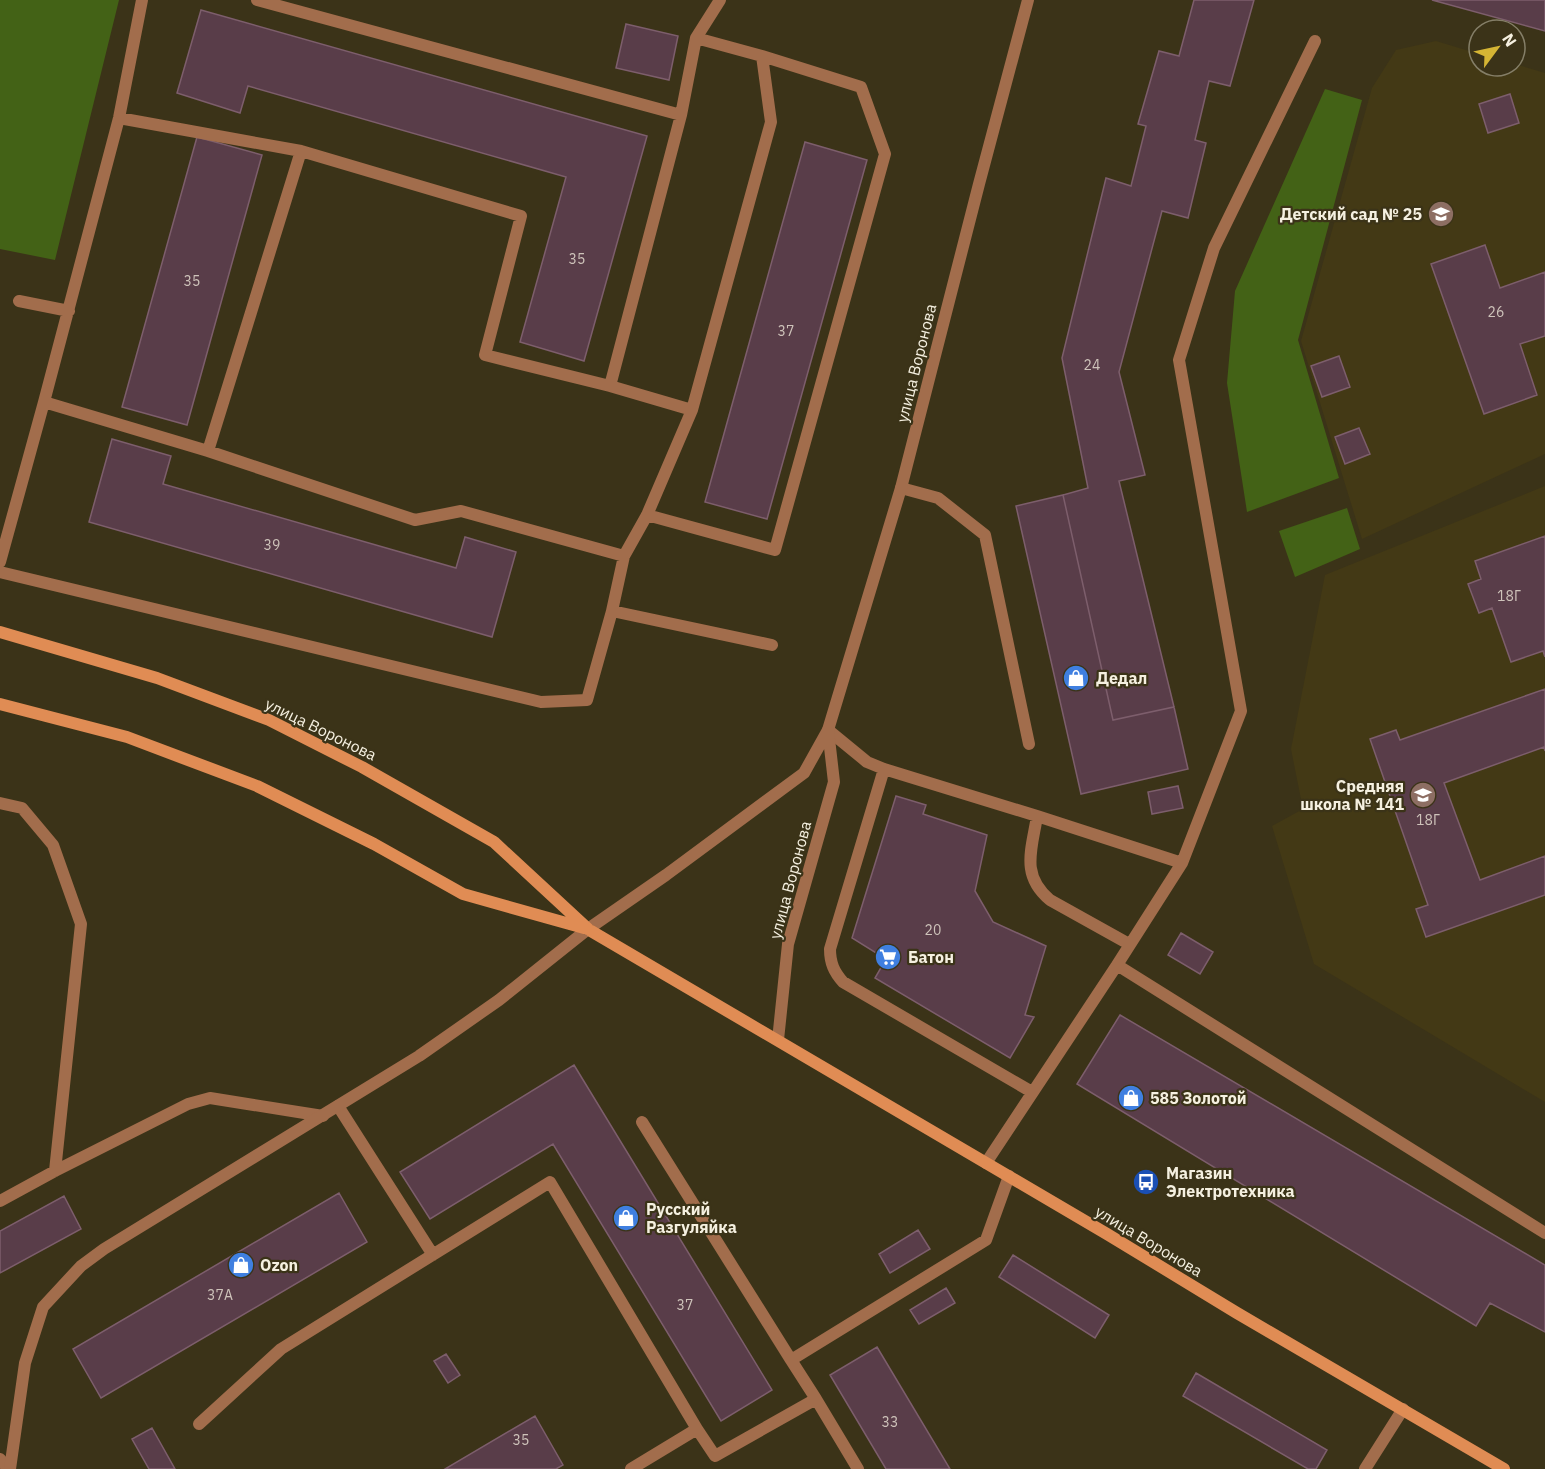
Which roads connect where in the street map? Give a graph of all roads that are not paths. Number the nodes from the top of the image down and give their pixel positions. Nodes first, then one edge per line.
1 (142, 0) edge
2 (257, 0) edge
3 (720, 0) edge
4 (1027, 0) edge
5 (696, 38) junction
6 (1315, 41) dead end
7 (762, 56) junction
8 (681, 116) junction
9 (119, 118) junction
10 (301, 151) junction
11 (20, 301) dead end
12 (69, 311) junction
13 (610, 386) junction
14 (44, 402) junction
15 (692, 410) junction
16 (208, 451) junction
17 (901, 488) junction
18 (647, 514) junction
19 (624, 556) junction
20 (0, 562) edge
21 (0, 572) edge
22 (612, 611) junction
23 (0, 632) edge
24 (772, 645) dead end
25 (0, 704) edge
26 (828, 730) junction
27 (1029, 744) dead end
28 (884, 770) junction
29 (0, 803) edge
30 (1037, 816) junction
31 (1182, 863) junction
32 (590, 930) junction
33 (1129, 944) junction
34 (1117, 965) junction
35 (778, 1040) junction
36 (1032, 1092) junction
37 (338, 1106) junction
38 (323, 1116) junction
39 (642, 1122) dead end
40 (986, 1163) junction
41 (55, 1171) junction
42 (1009, 1176) junction
43 (0, 1201) edge
44 (1545, 1233) edge
45 (434, 1254) junction
46 (791, 1360) junction
47 (816, 1399) junction
48 (1403, 1409) junction
49 (199, 1424) dead end
50 (697, 1429) junction
51 (0, 1460) edge
52 (9, 1469) edge
53 (631, 1469) edge
54 (858, 1469) edge
55 (1365, 1469) edge
56 (1504, 1469) edge

1 - 9 street
2 - 8 street
3 - 5 street
4 - 17 street, улица Воронова
5 - 7 street
5 - 8 street
6 - 31 street
7 - 15 street
7 - 18 street
8 - 13 street
9 - 10 street
9 - 12 street
10 - 13 street
10 - 16 street
11 - 12 street
12 - 14 street
13 - 15 street
14 - 16 street
14 - 20 street
15 - 18 street
16 - 19 street
17 - 26 street, улица Воронова
17 - 27 street
18 - 19 street
19 - 22 street
21 - 22 street
22 - 24 street
23 - 32 main road, улица Воронова
25 - 32 main road, улица Воронова
26 - 28 street
26 - 32 street, улица Воронова
26 - 35 street, улица Воронова
28 - 30 street
28 - 36 street
29 - 41 street
30 - 31 street
30 - 33 street
31 - 33 street
32 - 35 main road, улица Воронова
32 - 37 street
33 - 34 street
34 - 36 street
34 - 44 street
35 - 40 main road, улица Воронова
36 - 40 street
37 - 38 street
37 - 45 street
38 - 41 street
38 - 52 street
39 - 46 street
40 - 42 main road, улица Воронова
41 - 43 street
42 - 46 street
42 - 48 main road, улица Воронова
45 - 49 street
45 - 50 street
46 - 47 street
47 - 50 street
47 - 54 street
48 - 55 street
48 - 56 main road, улица Воронова
50 - 53 street
51 - 52 street

